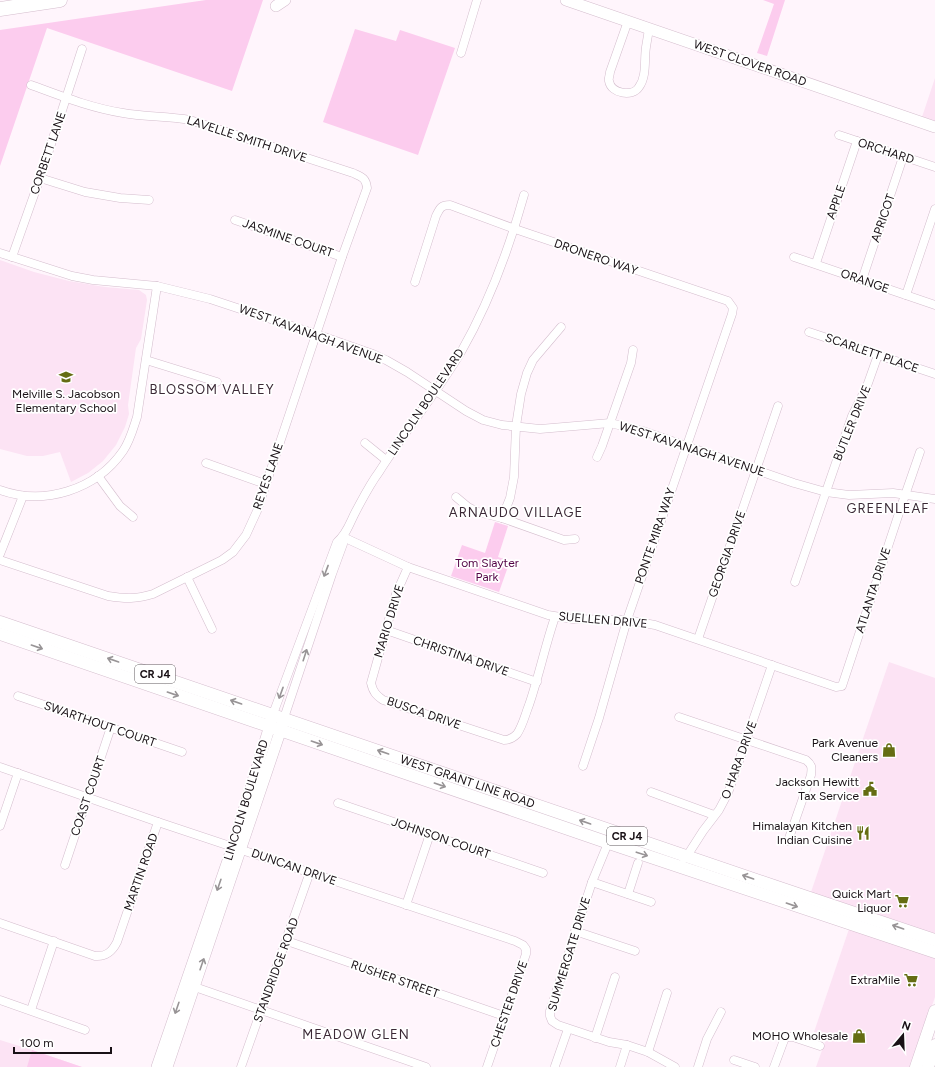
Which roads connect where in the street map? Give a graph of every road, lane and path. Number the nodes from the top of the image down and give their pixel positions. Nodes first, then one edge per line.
1 (60, 0) edge
2 (477, 0) edge
3 (566, 0) edge
4 (0, 9) edge
5 (628, 21) junction
6 (649, 29) junction
7 (82, 49) dead end
8 (461, 53) dead end
9 (31, 85) dead end
10 (66, 98) junction
11 (935, 127) edge
12 (839, 135) dead end
13 (857, 141) junction
14 (903, 157) junction
15 (934, 165) edge
16 (346, 171) joint
17 (40, 178) junction
18 (524, 195) dead end
19 (149, 200) dead end
20 (935, 209) edge
21 (235, 220) dead end
22 (515, 229) junction
23 (0, 253) edge
24 (342, 257) junction
25 (794, 257) dead end
26 (12, 258) junction
27 (816, 263) junction
28 (862, 280) junction
29 (415, 282) dead end
30 (157, 286) junction
31 (906, 295) junction
32 (935, 305) edge
33 (733, 308) joint
34 (561, 327) dead end
35 (809, 332) dead end
36 (316, 334) junction
37 (633, 350) dead end
38 (878, 355) junction
39 (146, 360) junction
40 (935, 374) edge
41 (217, 382) dead end
42 (436, 392) junction
43 (778, 406) dead end
44 (610, 423) junction
45 (516, 426) junction
46 (365, 443) dead end
47 (686, 446) junction
48 (920, 452) dead end
49 (597, 456) dead end
50 (386, 460) junction
51 (206, 463) dead end
52 (756, 470) junction
53 (98, 476) junction
54 (265, 484) junction
55 (0, 490) edge
56 (826, 492) junction
57 (905, 494) junction
58 (23, 496) junction
59 (456, 497) dead end
60 (935, 499) edge
61 (133, 517) dead end
62 (502, 518) junction
63 (343, 537) junction
64 (575, 539) dead end
65 (0, 554) edge
66 (0, 560) edge
67 (408, 567) junction
68 (187, 577) junction
69 (795, 582) dead end
70 (555, 617) junction
71 (627, 620) junction
72 (0, 622) edge
73 (212, 630) dead end
74 (386, 630) junction
75 (0, 634) edge
76 (698, 639) junction
77 (772, 665) junction
78 (373, 676) joint
79 (537, 682) junction
80 (842, 686) joint
81 (18, 696) dead end
82 (279, 716) junction
83 (679, 717) dead end
84 (112, 727) junction
85 (275, 728) junction
86 (746, 740) junction
87 (182, 752) dead end
88 (583, 766) dead end
89 (0, 767) edge
90 (18, 773) junction
91 (651, 792) dead end
92 (88, 797) junction
93 (338, 803) dead end
94 (714, 815) junction
95 (158, 822) junction
96 (0, 826) edge
97 (613, 831) junction
98 (430, 834) junction
99 (788, 841) dead end
100 (609, 843) junction
101 (237, 848) junction
102 (687, 856) junction
103 (638, 863) dead end
104 (65, 865) dead end
105 (678, 866) junction
106 (310, 872) junction
107 (543, 872) dead end
108 (592, 882) junction
109 (785, 890) junction
110 (760, 893) junction
111 (628, 894) junction
112 (651, 902) dead end
113 (406, 905) junction
114 (0, 923) edge
115 (575, 931) junction
116 (935, 940) edge
117 (54, 941) junction
118 (287, 942) junction
119 (519, 944) joint
120 (635, 951) dead end
121 (935, 952) edge
122 (615, 977) dead end
123 (190, 985) junction
124 (668, 993) dead end
125 (0, 1000) edge
126 (31, 1010) junction
127 (261, 1010) junction
128 (935, 1011) edge
129 (721, 1012) dead end
130 (504, 1016) junction
131 (930, 1027) junction
132 (85, 1030) dead end
133 (568, 1030) junction
134 (595, 1038) junction
135 (627, 1045) junction
136 (935, 1045) edge
137 (820, 1046) dead end
138 (648, 1052) junction
139 (734, 1060) dead end
140 (930, 1065) edge
141 (555, 1066) dead end
142 (157, 1067) edge
143 (167, 1067) edge
144 (241, 1067) edge
145 (426, 1067) edge
146 (487, 1067) edge
147 (620, 1067) edge
148 (675, 1067) edge
149 (698, 1067) edge
150 (755, 1067) edge
151 (774, 1067) edge
152 (916, 1067) edge

1 - 4 highway
2 - 8 street
3 - 5 street, WEST CLOVER ROAD
5 - 6 street, WEST CLOVER ROAD
5 - 6 street
6 - 11 street, WEST CLOVER ROAD
7 - 10 street, CORBETT LANE
9 - 10 street, LAVELLE SMITH DRIVE
10 - 16 street, LAVELLE SMITH DRIVE
10 - 17 street, CORBETT LANE
12 - 13 street, ORCHARD
13 - 14 street, ORCHARD
13 - 27 street, APPLE
14 - 15 street, ORCHARD
14 - 28 street, APRICOT
16 - 24 street, REYES LANE
17 - 19 street
17 - 26 street, CORBETT LANE
18 - 22 street, LINCOLN BOULEVARD
20 - 31 street
21 - 24 street, JASMINE COURT
22 - 29 street, DRONERO WAY
22 - 33 street, DRONERO WAY
22 - 42 street, LINCOLN BOULEVARD
23 - 26 street, WEST KAVANAGH AVENUE
24 - 36 street, REYES LANE
25 - 27 street, ORANGE
26 - 30 street, WEST KAVANAGH AVENUE
27 - 28 street, ORANGE
28 - 31 street, ORANGE
30 - 36 street, WEST KAVANAGH AVENUE
30 - 39 street
31 - 32 street, ORANGE
33 - 47 street, PONTE MIRA WAY
34 - 45 street
35 - 38 street, SCARLETT PLACE
36 - 42 street, WEST KAVANAGH AVENUE
36 - 54 street, REYES LANE
37 - 44 street
38 - 40 street, SCARLETT PLACE
38 - 56 street, BUTLER DRIVE
39 - 41 street
39 - 53 street
42 - 45 street, WEST KAVANAGH AVENUE
42 - 50 street, LINCOLN BOULEVARD
43 - 52 street, GEORGIA DRIVE
44 - 45 street, WEST KAVANAGH AVENUE
44 - 47 street, WEST KAVANAGH AVENUE
44 - 49 street
45 - 62 street
46 - 50 street
47 - 52 street, WEST KAVANAGH AVENUE
47 - 71 street, PONTE MIRA WAY
48 - 57 street, ATLANTA DRIVE
50 - 63 street, LINCOLN BOULEVARD
51 - 54 street
52 - 56 street, WEST KAVANAGH AVENUE
52 - 76 street, GEORGIA DRIVE
53 - 58 street
53 - 61 street
54 - 68 street, REYES LANE
55 - 58 street
56 - 57 street, WEST KAVANAGH AVENUE
56 - 69 street, BUTLER DRIVE
57 - 60 street, WEST KAVANAGH AVENUE
57 - 80 street, ATLANTA DRIVE
58 - 65 street
59 - 62 street
62 - 64 street
63 - 67 street, SUELLEN DRIVE
82 -> 63 street, LINCOLN BOULEVARD
63 -> 82 street, LINCOLN BOULEVARD
66 - 68 street, REYES LANE
67 - 70 street, SUELLEN DRIVE
67 - 74 street, MARIO DRIVE
68 - 73 street
70 - 71 street, SUELLEN DRIVE
70 - 79 street
71 - 76 street, SUELLEN DRIVE
71 - 88 street, PONTE MIRA WAY
82 -> 72 main road, WEST GRANT LINE ROAD / CR J4
74 - 78 street, MARIO DRIVE
74 - 79 street, CHRISTINA DRIVE
75 -> 85 main road, WEST GRANT LINE ROAD / CR J4
76 - 77 street, SUELLEN DRIVE
77 - 80 street, SUELLEN DRIVE
77 - 86 street, O HARA DRIVE
78 - 79 street, BUSCA DRIVE
81 - 84 street, SWARTHOUT COURT
82 - 85 street, LINCOLN BOULEVARD
97 -> 82 main road, WEST GRANT LINE ROAD / CR J4
83 - 86 street
84 - 87 street, SWARTHOUT COURT
84 - 92 street, COAST COURT
85 -> 100 main road, WEST GRANT LINE ROAD / CR J4
85 - 101 street, LINCOLN BOULEVARD
86 - 94 street, O HARA DRIVE
86 - 99 street
89 - 90 street, DUNCAN DRIVE
90 - 92 street, DUNCAN DRIVE
90 - 96 street
91 - 94 street
92 - 95 street, DUNCAN DRIVE
92 - 104 street, COAST COURT
93 - 98 street, JOHNSON COURT
94 - 102 street, O HARA DRIVE
95 - 101 street, DUNCAN DRIVE
95 - 117 street, MARTIN ROAD
97 - 100 street, SUMMERGATE DRIVE
97 - 102 main road, WEST GRANT LINE ROAD / CR J4
98 - 107 street, JOHNSON COURT
98 - 113 street
100 -> 105 main road, WEST GRANT LINE ROAD / CR J4
100 - 108 street, SUMMERGATE DRIVE
101 - 106 street, DUNCAN DRIVE
101 - 123 street, LINCOLN BOULEVARD
102 - 105 street, O HARA DRIVE
109 -> 102 main road, WEST GRANT LINE ROAD / CR J4
103 - 111 street
105 - 110 main road, WEST GRANT LINE ROAD / CR J4
106 - 113 street, DUNCAN DRIVE
106 - 118 street, STANDRIDGE ROAD
108 - 111 street
108 - 115 street, SUMMERGATE DRIVE
109 - 110 main road
116 -> 109 main road, WEST GRANT LINE ROAD / CR J4
110 -> 121 main road, WEST GRANT LINE ROAD / CR J4
111 - 112 street
113 - 119 street, DUNCAN DRIVE
114 - 117 street
115 - 120 street
115 - 133 street, SUMMERGATE DRIVE
117 - 126 street
118 - 127 street, STANDRIDGE ROAD
118 - 130 street, RUSHER STREET
119 - 130 street, CHESTER DRIVE
122 - 134 street
123 - 127 street
123 -> 142 street, LINCOLN BOULEVARD
123 - 143 street, LINCOLN BOULEVARD
124 - 138 street
125 - 126 street
126 - 132 street
127 - 144 street, STANDRIDGE ROAD
127 - 145 street
128 - 131 main road
129 - 149 street
130 - 146 street, CHESTER DRIVE
131 - 140 street
131 - 152 main road
133 - 134 street, SUMMERGATE DRIVE
133 - 141 street
134 - 135 street, SUMMERGATE DRIVE
135 - 138 street, SUMMERGATE DRIVE
135 - 147 street
136 - 140 main road
137 - 151 street
138 - 148 street, SUMMERGATE DRIVE
139 - 150 street

